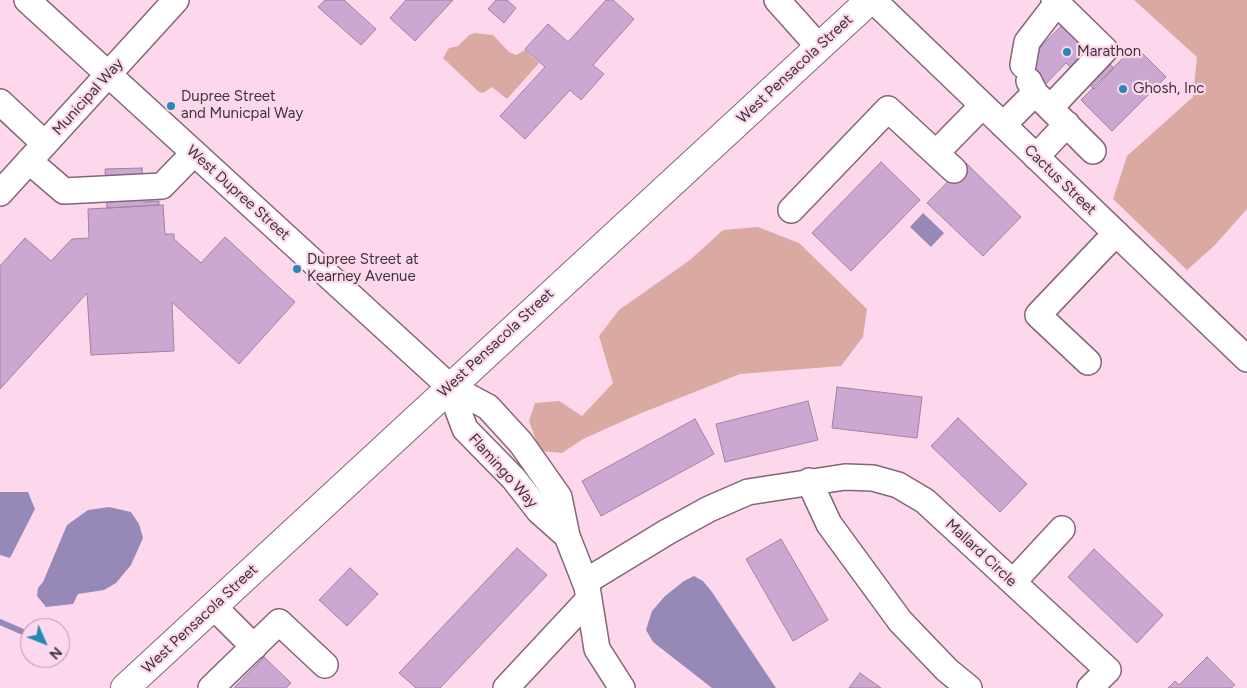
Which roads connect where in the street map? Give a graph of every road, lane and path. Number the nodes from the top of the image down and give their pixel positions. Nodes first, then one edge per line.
1 (26, 0) edge
2 (176, 0) edge
3 (777, 0) edge
4 (871, 0) edge
5 (1056, 2) edge
6 (819, 47) junction
7 (108, 74) junction
8 (1041, 94) junction
9 (0, 102) edge
10 (982, 106) junction
11 (1003, 125) junction
12 (1093, 150) dead end
13 (37, 153) junction
14 (194, 153) junction
15 (936, 153) junction
16 (1036, 157) junction
17 (954, 170) dead end
18 (0, 194) edge
19 (791, 210) dead end
20 (1116, 234) junction
21 (1247, 359) edge
22 (1088, 362) dead end
23 (449, 386) junction
24 (810, 481) junction
25 (1062, 529) dead end
26 (1013, 582) junction
27 (587, 590) junction
28 (213, 606) junction
29 (254, 647) junction
30 (325, 665) dead end
31 (125, 688) edge
32 (211, 688) edge
33 (506, 688) edge
34 (622, 688) edge
35 (969, 688) edge
36 (1090, 688) edge

1 - 7 street, West Dupree Street
2 - 7 street, Municipal Way
3 - 6 street
4 - 6 main road, West Pensacola Street
4 - 10 street, Cactus Street
5 - 8 street
5 - 8 street
6 - 23 main road, West Pensacola Street
7 - 13 street, Municipal Way
7 - 14 street, West Dupree Street
8 - 11 street
8 - 12 street
8 - 16 street
9 - 13 street
10 - 11 street, Cactus Street
10 - 15 street
11 - 16 street, Cactus Street
13 - 14 street
13 - 18 street, Municipal Way
14 - 23 street, West Dupree Street
15 - 17 street
15 - 19 street
16 - 20 street, Cactus Street
20 - 21 street, Cactus Street
20 - 22 street
23 - 27 street, Flamingo Way
23 - 28 main road, West Pensacola Street
24 - 26 street, Mallard Circle
24 - 27 street, Mallard Circle
24 - 35 street
25 - 26 street
26 - 36 street, Mallard Circle
27 - 33 street, Mallard Circle
27 - 34 street, Flamingo Way
28 - 29 street
28 - 31 main road, West Pensacola Street
29 - 30 street
29 - 32 street

